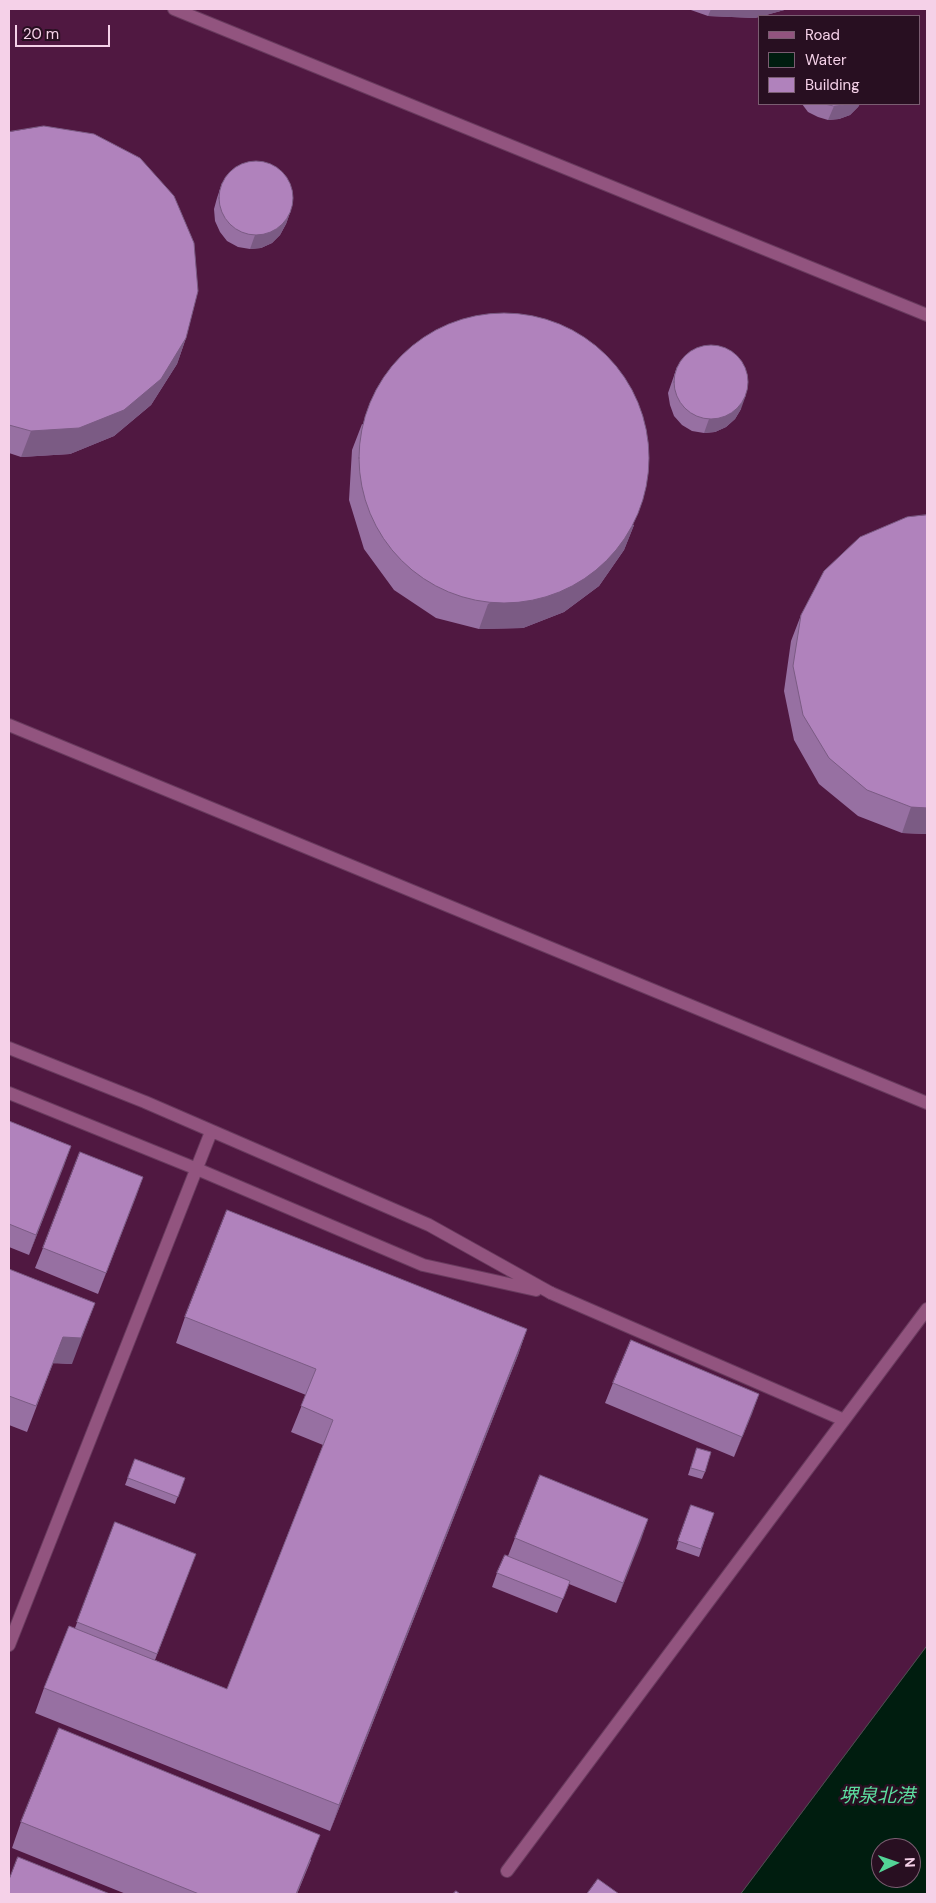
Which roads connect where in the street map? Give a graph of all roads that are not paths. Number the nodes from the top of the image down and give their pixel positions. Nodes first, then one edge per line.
1 (174, 9) edge
2 (927, 316) edge
3 (9, 724) edge
4 (9, 1048) edge
5 (9, 1093) edge
6 (927, 1102) edge
7 (212, 1132) junction
8 (197, 1169) junction
9 (551, 1293) junction
10 (927, 1310) edge
11 (844, 1420) junction
12 (9, 1645) edge
13 (507, 1871) dead end

1 - 2 street
3 - 6 street
4 - 7 street
5 - 8 street
7 - 8 street
7 - 9 street
8 - 9 street
8 - 12 street
9 - 11 street
10 - 11 street
11 - 13 street

